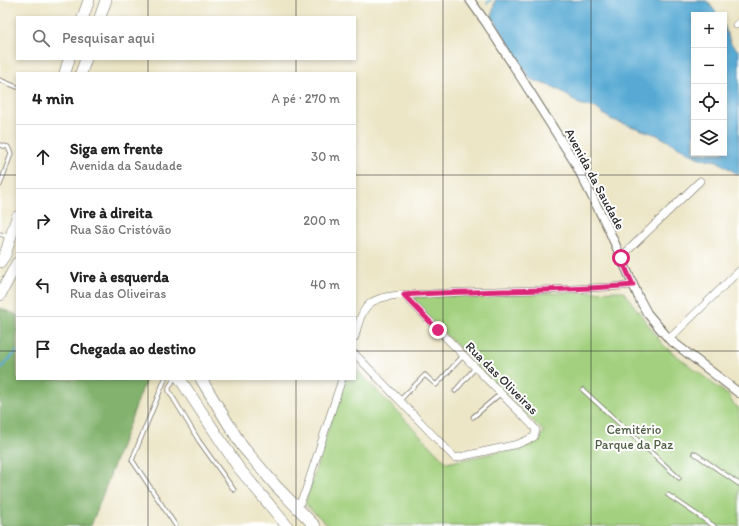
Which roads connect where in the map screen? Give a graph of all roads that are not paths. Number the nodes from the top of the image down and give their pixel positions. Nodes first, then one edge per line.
1 (89, 0) edge
2 (106, 0) edge
3 (470, 0) edge
4 (83, 16) edge
5 (100, 16) edge
6 (69, 60) edge
7 (86, 60) edge
8 (65, 72) edge
9 (81, 72) edge
10 (0, 80) edge
11 (16, 87) edge
12 (0, 145) edge
13 (700, 181) dead end
14 (0, 185) edge
15 (16, 219) edge
16 (5, 236) edge
17 (621, 258) junction
18 (0, 262) edge
19 (16, 265) edge
20 (739, 271) edge
21 (633, 285) junction
22 (0, 295) edge
23 (404, 295) junction
24 (356, 334) edge
25 (670, 339) junction
26 (356, 355) edge
27 (463, 356) junction
28 (475, 368) junction
29 (165, 380) edge
30 (173, 380) edge
31 (181, 380) edge
32 (202, 380) edge
33 (342, 380) edge
34 (583, 390) dead end
35 (455, 391) dead end
36 (738, 391) edge
37 (500, 394) junction
38 (400, 401) junction
39 (473, 417) dead end
40 (694, 453) dead end
41 (679, 478) dead end
42 (739, 484) edge
43 (276, 486) junction
44 (234, 490) dead end
45 (668, 495) dead end
46 (262, 498) junction
47 (297, 509) junction
48 (176, 526) edge
49 (287, 526) edge
50 (315, 526) edge
51 (714, 526) edge

1 - 4 main road
2 - 5 main road
3 - 17 street, Avenida da Saudade
6 - 8 main road
7 - 9 main road
10 - 11 lane
12 - 14 lane
13 - 17 street
15 - 16 main road
16 - 18 main road
17 - 21 street, Avenida da Saudade
19 - 22 main road
20 - 25 street
21 - 23 street
21 - 25 street, Avenida da Saudade
23 - 24 street
23 - 27 street, Rua das Oliveiras
25 - 36 street, Avenida da Saudade
26 - 38 street, Rua das Oliveiras
27 - 28 street, Rua das Oliveiras
27 - 38 lane
28 - 35 lane
28 - 37 street, Rua das Oliveiras
29 - 48 lane
30 - 44 lane
31 - 46 main road
32 - 43 main road
33 - 47 street
34 - 41 lane
37 - 38 street, Rua das Oliveiras
37 - 39 lane
40 - 42 lane
43 - 46 main road
43 - 47 main road
45 - 51 lane
46 - 49 main road
47 - 50 main road

